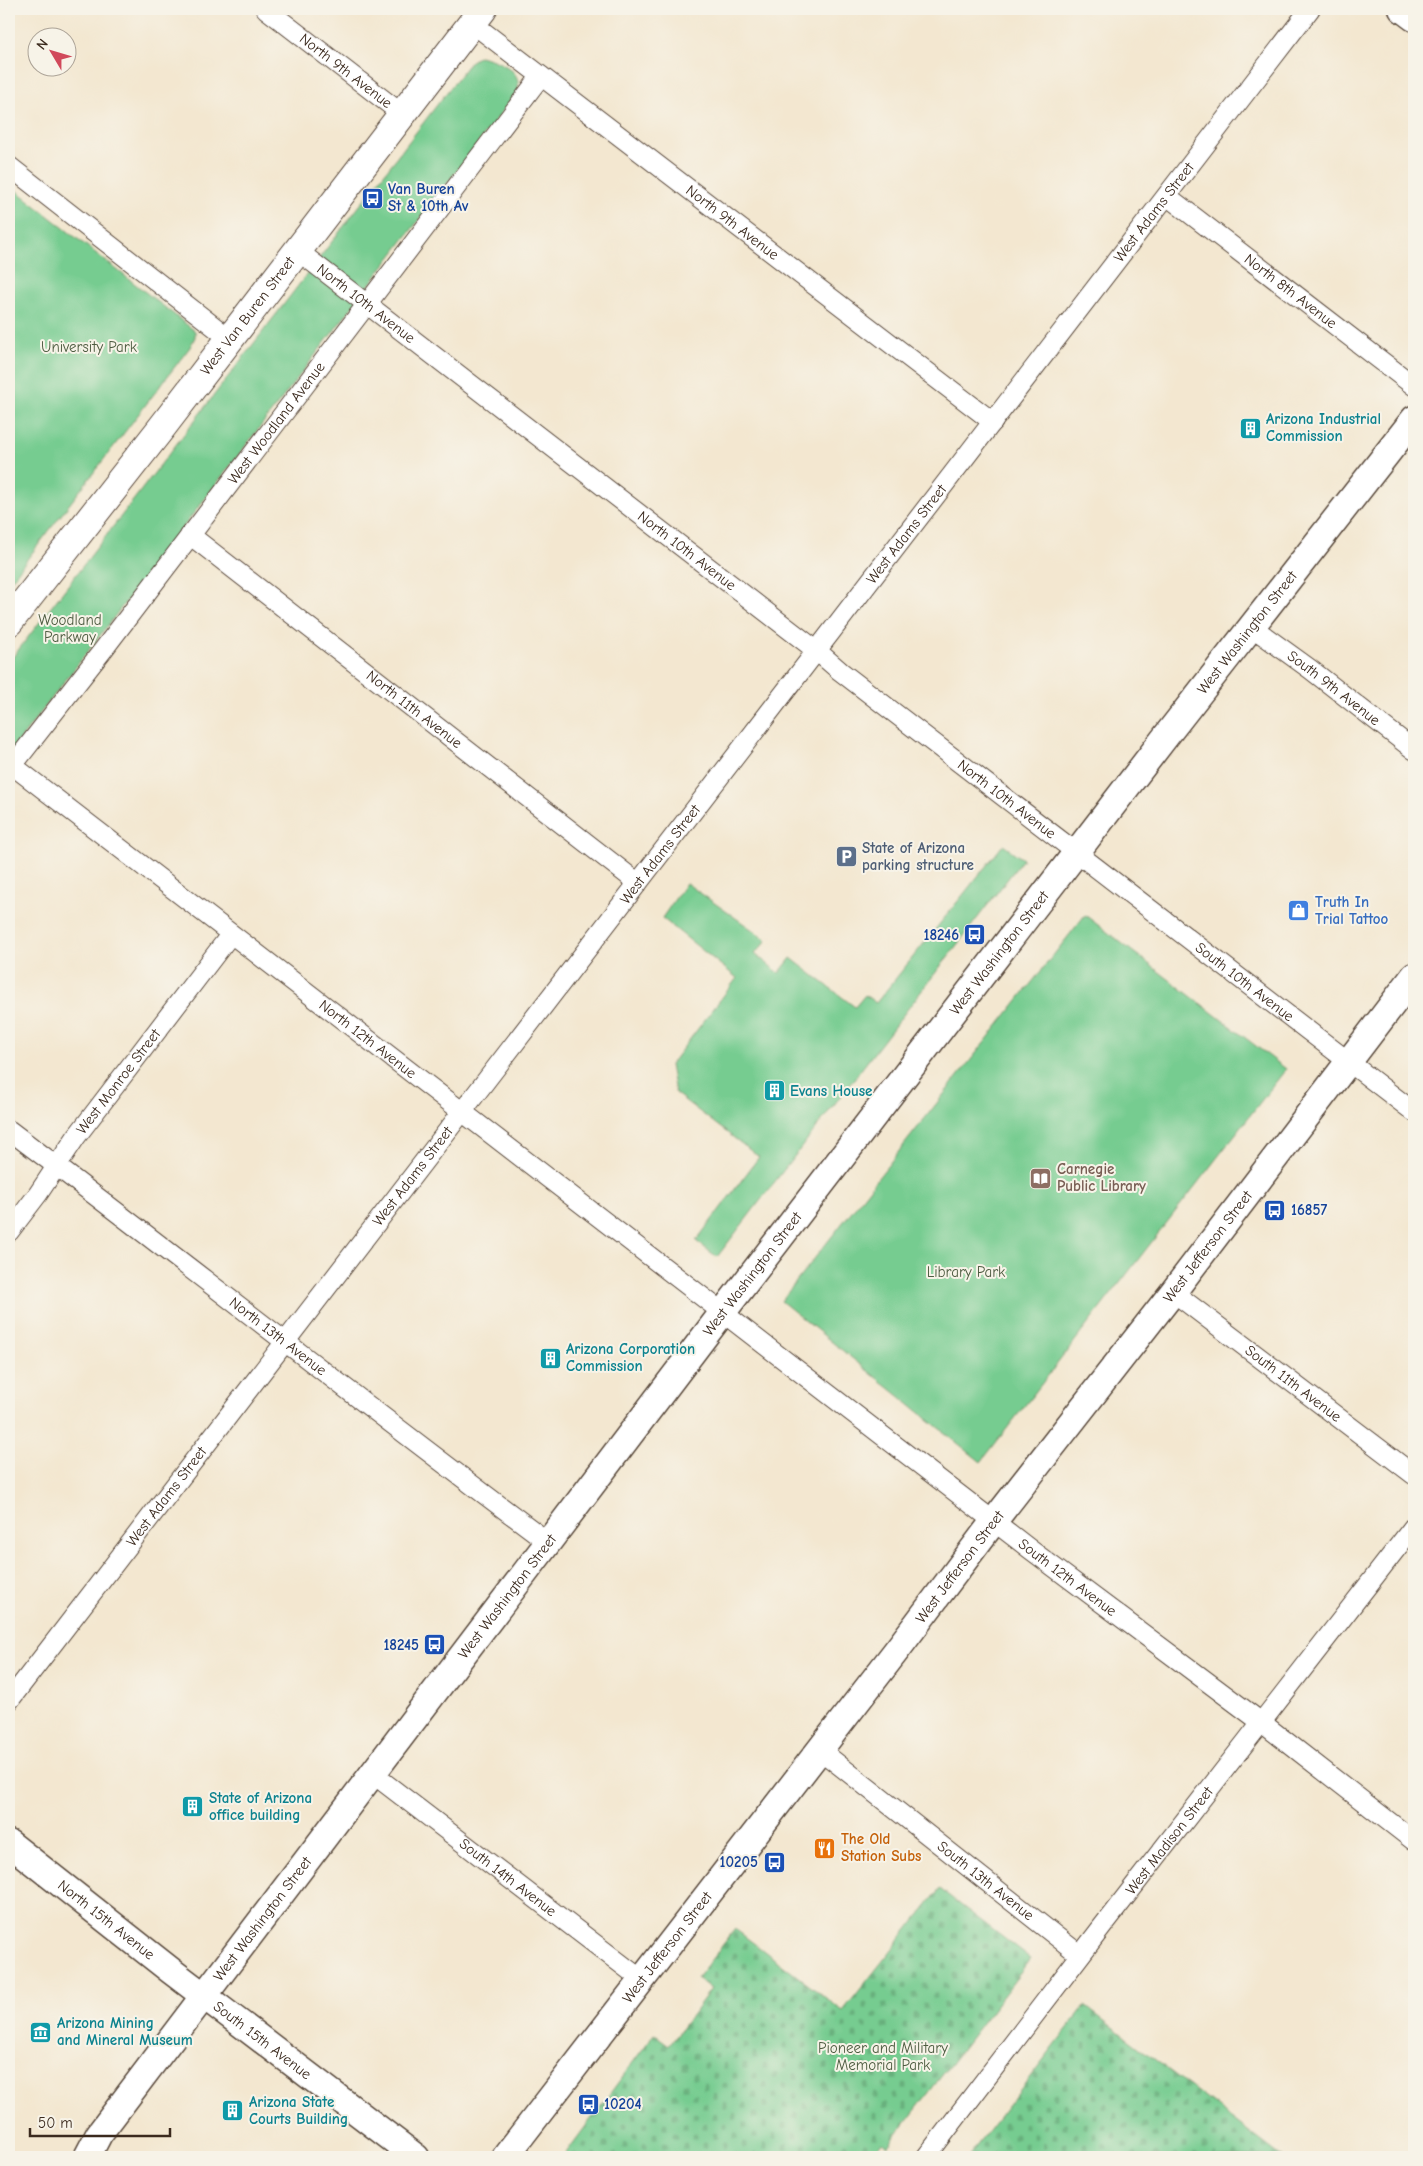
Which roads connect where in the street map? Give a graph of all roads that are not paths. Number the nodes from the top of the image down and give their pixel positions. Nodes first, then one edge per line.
1 (266, 9) edge
2 (1310, 9) edge
3 (1402, 9) edge
4 (477, 16) edge
5 (1414, 18) edge
6 (542, 76) junction
7 (402, 114) junction
8 (9, 166) edge
9 (1167, 196) junction
10 (298, 251) junction
11 (366, 305) junction
12 (230, 339) junction
13 (1414, 386) edge
14 (1414, 419) edge
15 (993, 422) junction
16 (190, 535) junction
17 (9, 622) edge
18 (1252, 627) junction
19 (817, 651) junction
20 (1414, 750) edge
21 (11, 767) edge
22 (1076, 853) junction
23 (638, 883) junction
24 (231, 934) junction
25 (1414, 976) edge
26 (1349, 1061) junction
27 (463, 1111) junction
28 (1414, 1112) edge
29 (9, 1130) edge
30 (57, 1166) junction
31 (9, 1232) edge
32 (1173, 1292) junction
33 (723, 1312) junction
34 (285, 1342) junction
35 (1414, 1475) edge
36 (994, 1521) junction
37 (1414, 1526) edge
38 (548, 1542) junction
39 (9, 1701) edge
40 (1260, 1722) junction
41 (820, 1750) junction
42 (374, 1774) junction
43 (1414, 1841) edge
44 (9, 1843) edge
45 (1080, 1955) junction
46 (642, 1980) junction
47 (205, 1996) junction
48 (100, 2134) junction
49 (70, 2157) edge
50 (87, 2157) edge
51 (416, 2157) edge
52 (505, 2157) edge
53 (926, 2157) edge

1 - 7 street, North 9th Avenue
2 - 9 street, West Adams Street
3 - 5 main road
4 - 6 street, North 9th Avenue
4 - 7 main road, West Van Buren Street
6 - 11 street, West Woodland Avenue
6 - 15 street, North 9th Avenue
7 - 10 main road, West Van Buren Street
8 - 12 street
9 - 13 street, North 8th Avenue
9 - 15 street, West Adams Street
10 - 11 street, North 10th Avenue
10 - 12 main road, West Van Buren Street
11 - 16 street, West Woodland Avenue
11 - 19 street, North 10th Avenue
12 - 17 main road, West Van Buren Street
14 - 18 main road, West Washington Street
15 - 19 street, West Adams Street
16 - 21 street, West Woodland Avenue
16 - 23 street, North 11th Avenue
18 - 20 street, South 9th Avenue
18 - 22 main road, West Washington Street
19 - 22 street, North 10th Avenue
19 - 23 street, West Adams Street
21 - 24 street, North 12th Avenue
22 - 26 street, South 10th Avenue
22 - 33 main road, West Washington Street
23 - 27 street, West Adams Street
24 - 27 street, North 12th Avenue
24 - 30 street, West Monroe Street
25 - 26 main road, West Jefferson Street
26 - 28 street, South 10th Avenue
26 - 32 main road, West Jefferson Street
27 - 33 street, North 12th Avenue
27 - 34 street, West Adams Street
29 - 30 street, North 13th Avenue
30 - 31 street, West Monroe Street
30 - 34 street, North 13th Avenue
32 - 35 street, South 11th Avenue
32 - 36 main road, West Jefferson Street
33 - 36 street, South 12th Avenue
33 - 38 main road, West Washington Street
34 - 38 street, North 13th Avenue
34 - 39 street, West Adams Street
36 - 40 street, South 12th Avenue
36 - 41 main road, West Jefferson Street
37 - 40 street, West Madison Street
38 - 42 main road, West Washington Street
40 - 43 street, South 12th Avenue
40 - 45 street, West Madison Street
41 - 45 street, South 13th Avenue
41 - 46 main road, West Jefferson Street
42 - 46 street, South 14th Avenue
42 - 47 main road, West Washington Street
44 - 47 main road, North 15th Avenue
45 - 53 street, West Madison Street
46 - 52 main road, West Jefferson Street
47 - 48 main road, West Washington Street
47 - 51 main road, South 15th Avenue
48 - 49 main road, West Washington Street
48 - 50 main road, West Washington Street

